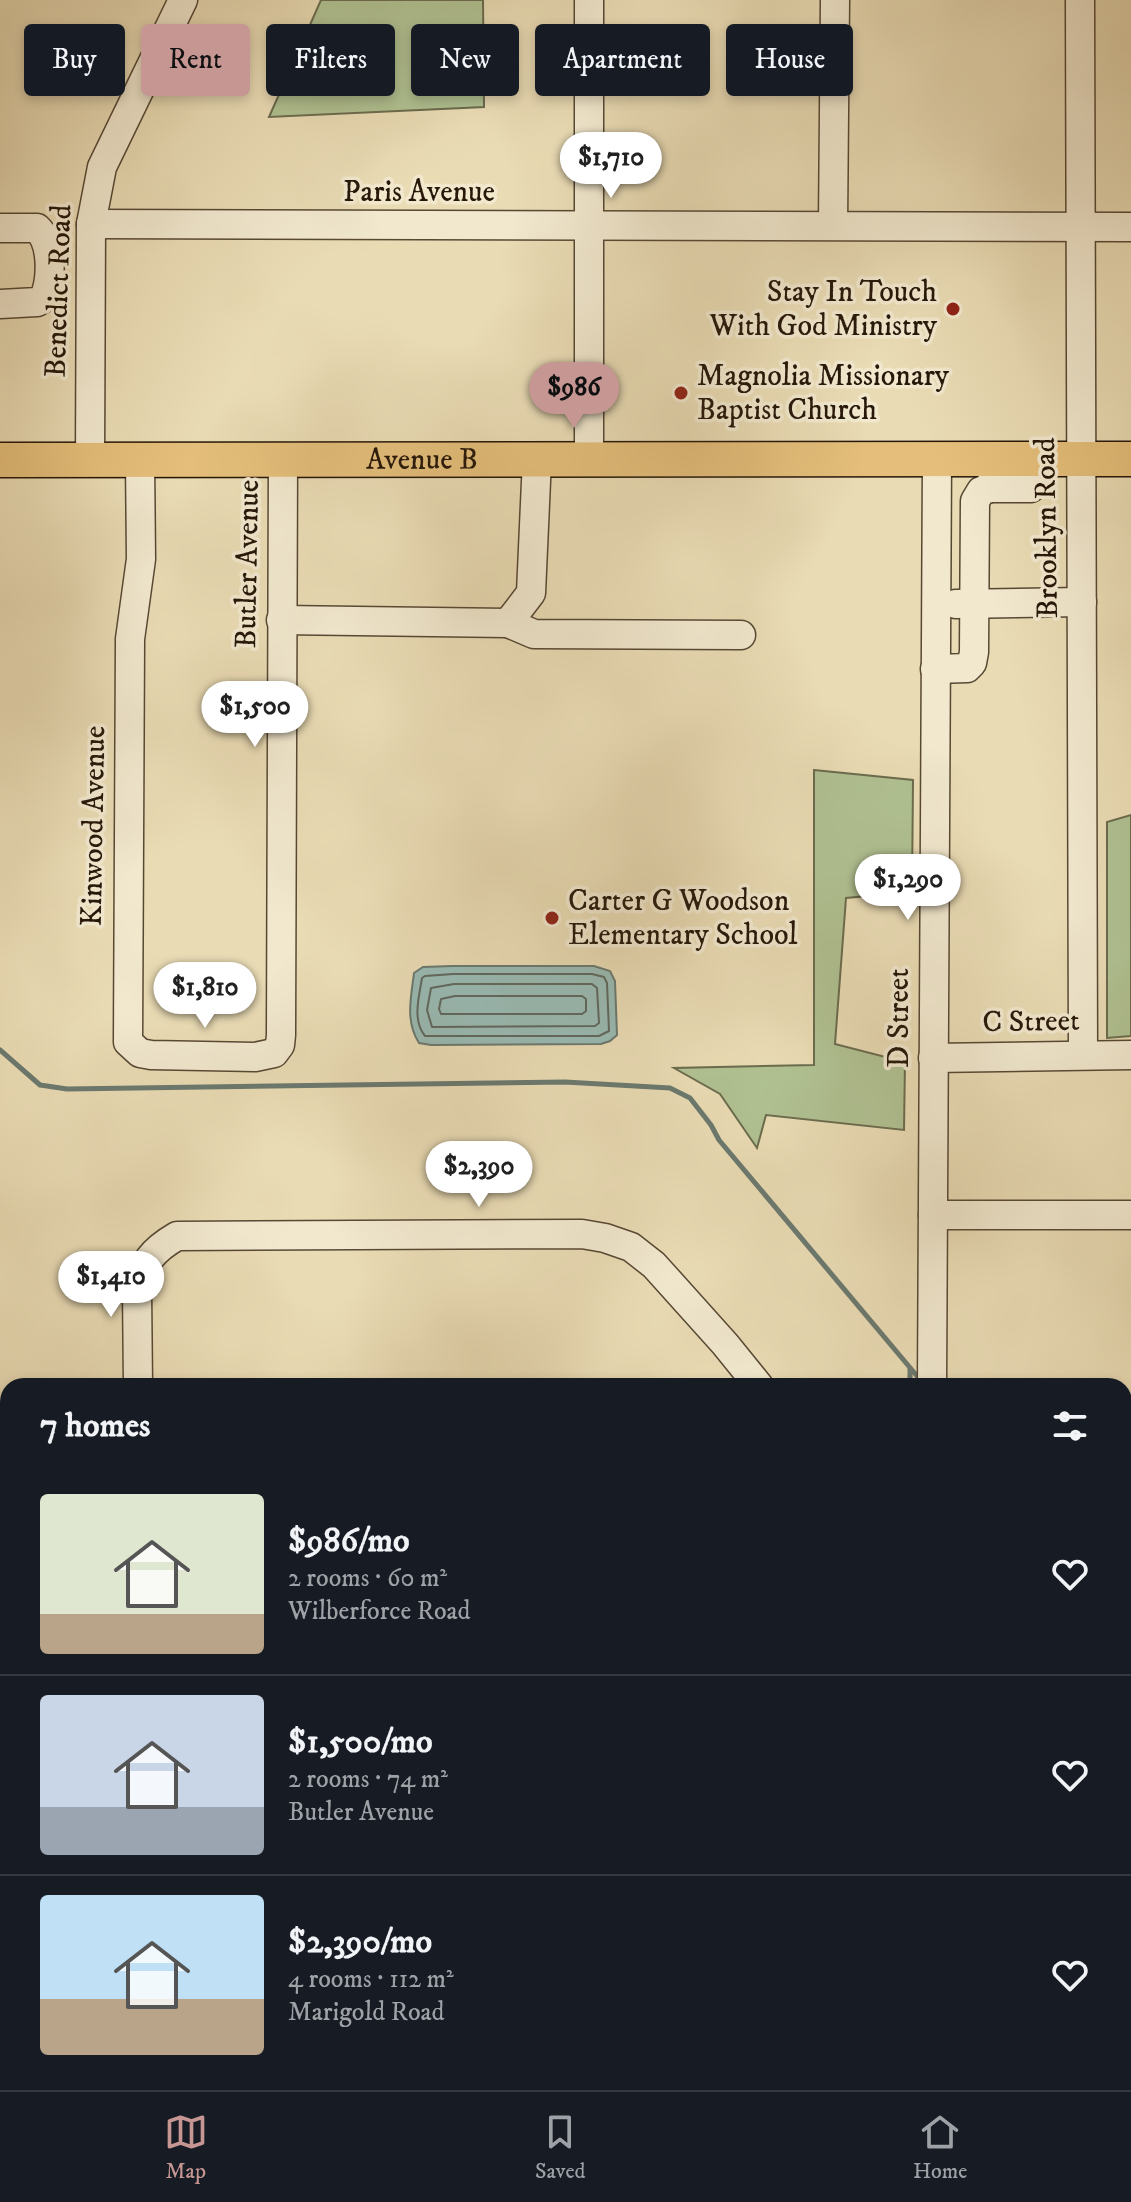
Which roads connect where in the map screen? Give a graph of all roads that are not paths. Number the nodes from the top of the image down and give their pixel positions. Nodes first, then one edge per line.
1 (183, 0) edge
2 (589, 0) edge
3 (835, 0) edge
4 (1080, 0) edge
5 (91, 224) junction
6 (833, 225) junction
7 (588, 226) junction
8 (1080, 227) junction
9 (1131, 227) edge
10 (0, 228) edge
11 (0, 304) edge
12 (937, 458) junction
13 (283, 459) junction
14 (537, 459) junction
15 (589, 459) junction
16 (1082, 459) junction
17 (1131, 459) edge
18 (0, 460) edge
19 (90, 460) junction
20 (140, 460) junction
21 (991, 473) junction
22 (974, 540) junction
23 (936, 542) junction
24 (1082, 602) junction
25 (974, 603) junction
26 (936, 604) junction
27 (281, 620) junction
28 (508, 623) junction
29 (741, 635) dead end
30 (935, 669) junction
31 (274, 1053) joint
32 (1083, 1055) junction
33 (1131, 1055) edge
34 (933, 1058) junction
35 (933, 1215) junction
36 (1131, 1215) edge
37 (138, 1378) edge
38 (753, 1378) edge
39 (932, 1378) edge

1 - 5 street, Benedict Road
2 - 7 street
3 - 6 street
4 - 8 street, Brooklyn Road
5 - 7 street, Paris Avenue
5 - 19 street, Benedict Road
6 - 7 street, Paris Avenue
6 - 8 street, Paris Avenue
7 - 15 street
8 - 9 street, Paris Avenue
8 - 16 street, Brooklyn Road
10 - 11 street
12 - 15 main road, Avenue B
12 - 21 main road, Avenue B
12 - 23 street, D Street
13 - 14 main road, Avenue B
13 - 20 main road, Avenue B
13 - 27 street, Butler Avenue
14 - 15 main road, Avenue B
14 - 28 street
16 - 17 main road, Avenue B
16 - 21 main road, Avenue B
16 - 24 street, Brooklyn Road
18 - 19 main road, Avenue B
19 - 20 main road, Avenue B
20 - 31 street, Kinwood Avenue
21 - 22 street
22 - 23 street
22 - 25 street
23 - 26 street, D Street
24 - 25 street
24 - 32 street, Brooklyn Road
25 - 26 street
25 - 30 street
26 - 30 street, D Street
27 - 28 street
27 - 31 street, Butler Avenue
28 - 29 street
30 - 34 street, D Street
32 - 33 street, C Street
32 - 34 street, C Street
34 - 35 street, D Street
35 - 36 street
35 - 39 street, D Street
37 - 38 street

